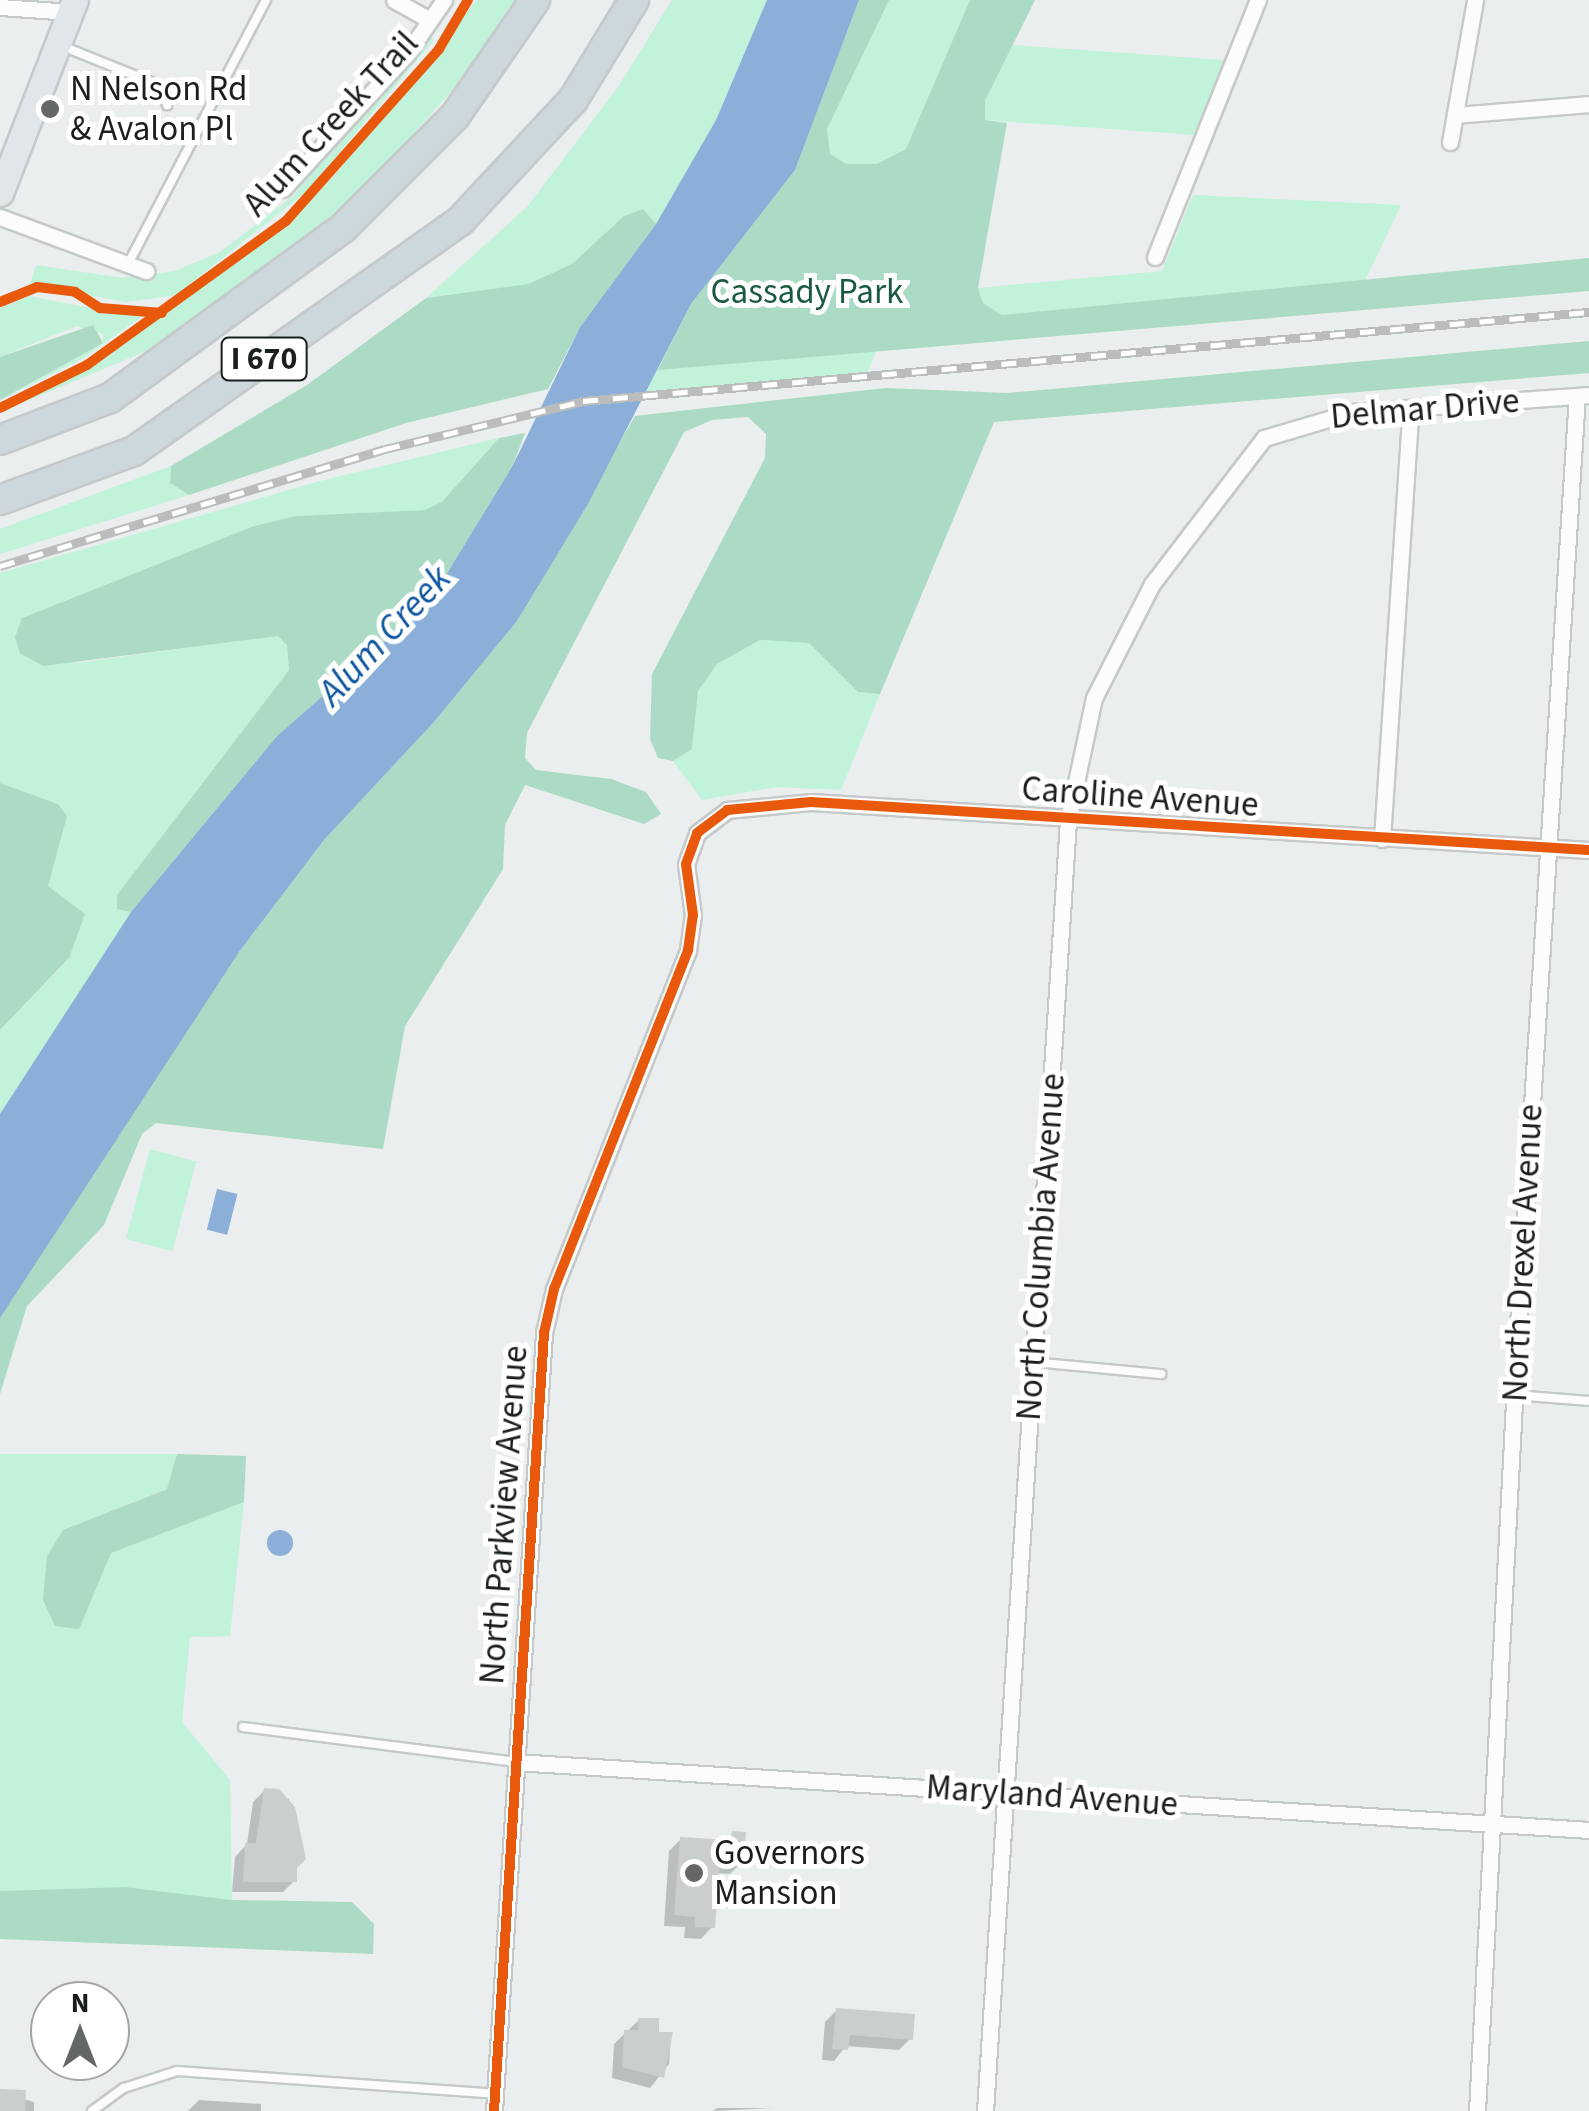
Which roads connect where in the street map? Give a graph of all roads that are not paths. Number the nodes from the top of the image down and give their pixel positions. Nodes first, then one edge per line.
1 (266, 0) edge
2 (394, 0) edge
3 (444, 0) edge
4 (534, 0) edge
5 (634, 0) edge
6 (646, 0) edge
7 (1258, 0) edge
8 (1475, 0) edge
9 (73, 6) edge
10 (0, 7) edge
11 (430, 20) junction
12 (58, 44) junction
13 (588, 75) junction
14 (1589, 104) edge
15 (167, 105) dead end
16 (1455, 115) junction
17 (1450, 142) dead end
18 (283, 190) dead end
19 (0, 192) edge
20 (0, 218) edge
21 (1155, 257) dead end
22 (128, 264) junction
23 (146, 271) dead end
24 (1583, 395) edge
25 (1411, 408) junction
26 (1264, 438) joint
27 (0, 440) edge
28 (0, 500) edge
29 (1068, 820) junction
30 (697, 833) joint
31 (1382, 839) junction
32 (1548, 848) junction
33 (1589, 850) edge
34 (1034, 1362) junction
35 (1162, 1374) dead end
36 (1514, 1395) junction
37 (1589, 1401) edge
38 (243, 1727) dead end
39 (515, 1762) junction
40 (1005, 1793) junction
41 (1492, 1824) junction
42 (1589, 1830) edge
43 (495, 2094) junction
44 (92, 2111) edge
45 (494, 2111) edge
46 (985, 2111) edge
47 (1477, 2111) edge

1 - 22 lane
2 - 11 street
3 - 11 street
4 - 27 highway, I 670
5 - 13 highway, I 670
6 - 13 highway
7 - 21 street
8 - 16 street
9 - 10 street
9 - 12 main road
11 - 18 street
12 - 15 lane
12 - 19 main road
13 - 28 highway, I 670
14 - 16 street
16 - 17 street
20 - 22 street
22 - 23 street
24 - 25 street, Delmar Drive
24 - 32 street, North Drexel Avenue
25 - 26 street, Delmar Drive
25 - 31 street
26 - 29 street, North Columbia Avenue
29 - 30 street, Caroline Avenue
29 - 31 street, Caroline Avenue
29 - 34 street, North Columbia Avenue
30 - 39 street, North Parkview Avenue
31 - 32 street, Caroline Avenue
32 - 33 street, Caroline Avenue
32 - 36 street, North Drexel Avenue
34 - 35 lane
34 - 40 street, North Columbia Avenue
36 - 37 lane
36 - 41 street, North Drexel Avenue
38 - 39 lane
39 - 40 street, Maryland Avenue
39 - 43 street, North Parkview Avenue
40 - 41 street, Maryland Avenue
40 - 46 street, North Columbia Avenue
41 - 42 street, Maryland Avenue
41 - 47 street, North Drexel Avenue
43 - 44 lane
43 - 45 street, North Parkview Avenue

